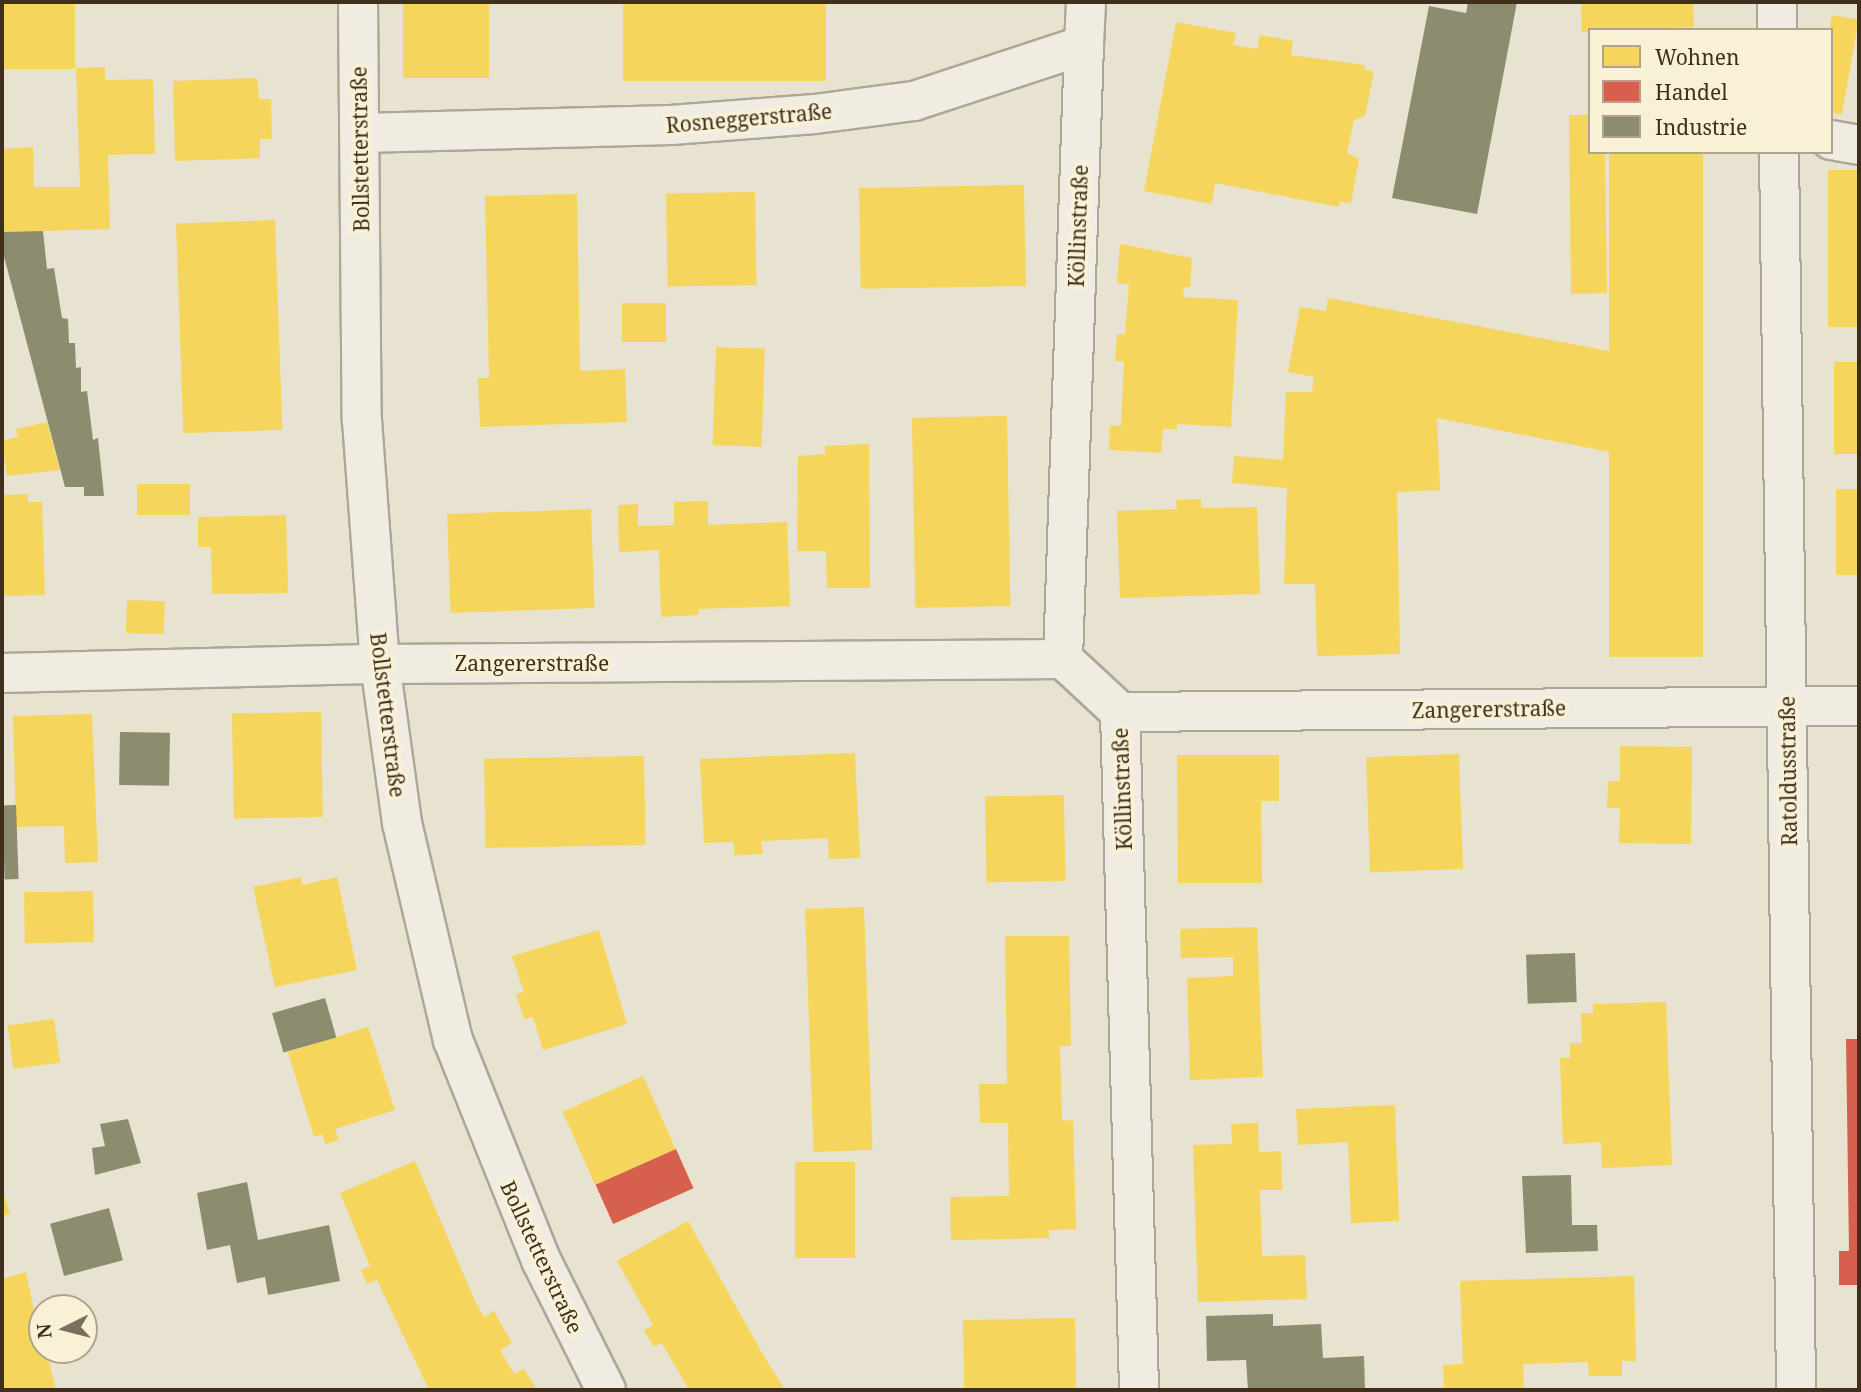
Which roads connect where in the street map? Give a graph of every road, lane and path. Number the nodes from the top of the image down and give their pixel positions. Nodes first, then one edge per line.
1 (358, 2) edge
2 (1086, 2) edge
3 (1777, 2) edge
4 (1777, 28) edge
5 (1084, 44) junction
6 (361, 133) junction
7 (1833, 140) edge
8 (1859, 145) edge
9 (1779, 154) edge
10 (1063, 659) junction
11 (380, 664) junction
12 (2, 673) edge
13 (1788, 706) junction
14 (1859, 706) edge
15 (1120, 712) junction
16 (606, 1390) edge
17 (1139, 1390) edge
18 (1796, 1390) edge

1 - 6 street, Bollstetterstraße
2 - 5 street
3 - 4 street
5 - 6 street, Rosneggerstraße
5 - 10 street, Köllinstraße
6 - 11 street, Bollstetterstraße
7 - 8 street
9 - 13 street, Ratoldusstraße
10 - 11 street, Zangererstraße
10 - 15 street, Köllinstraße
11 - 12 street, Zangererstraße
11 - 16 street, Bollstetterstraße
13 - 14 street, Zangererstraße
13 - 15 street, Zangererstraße
13 - 18 street, Ratoldusstraße
15 - 17 street, Köllinstraße

